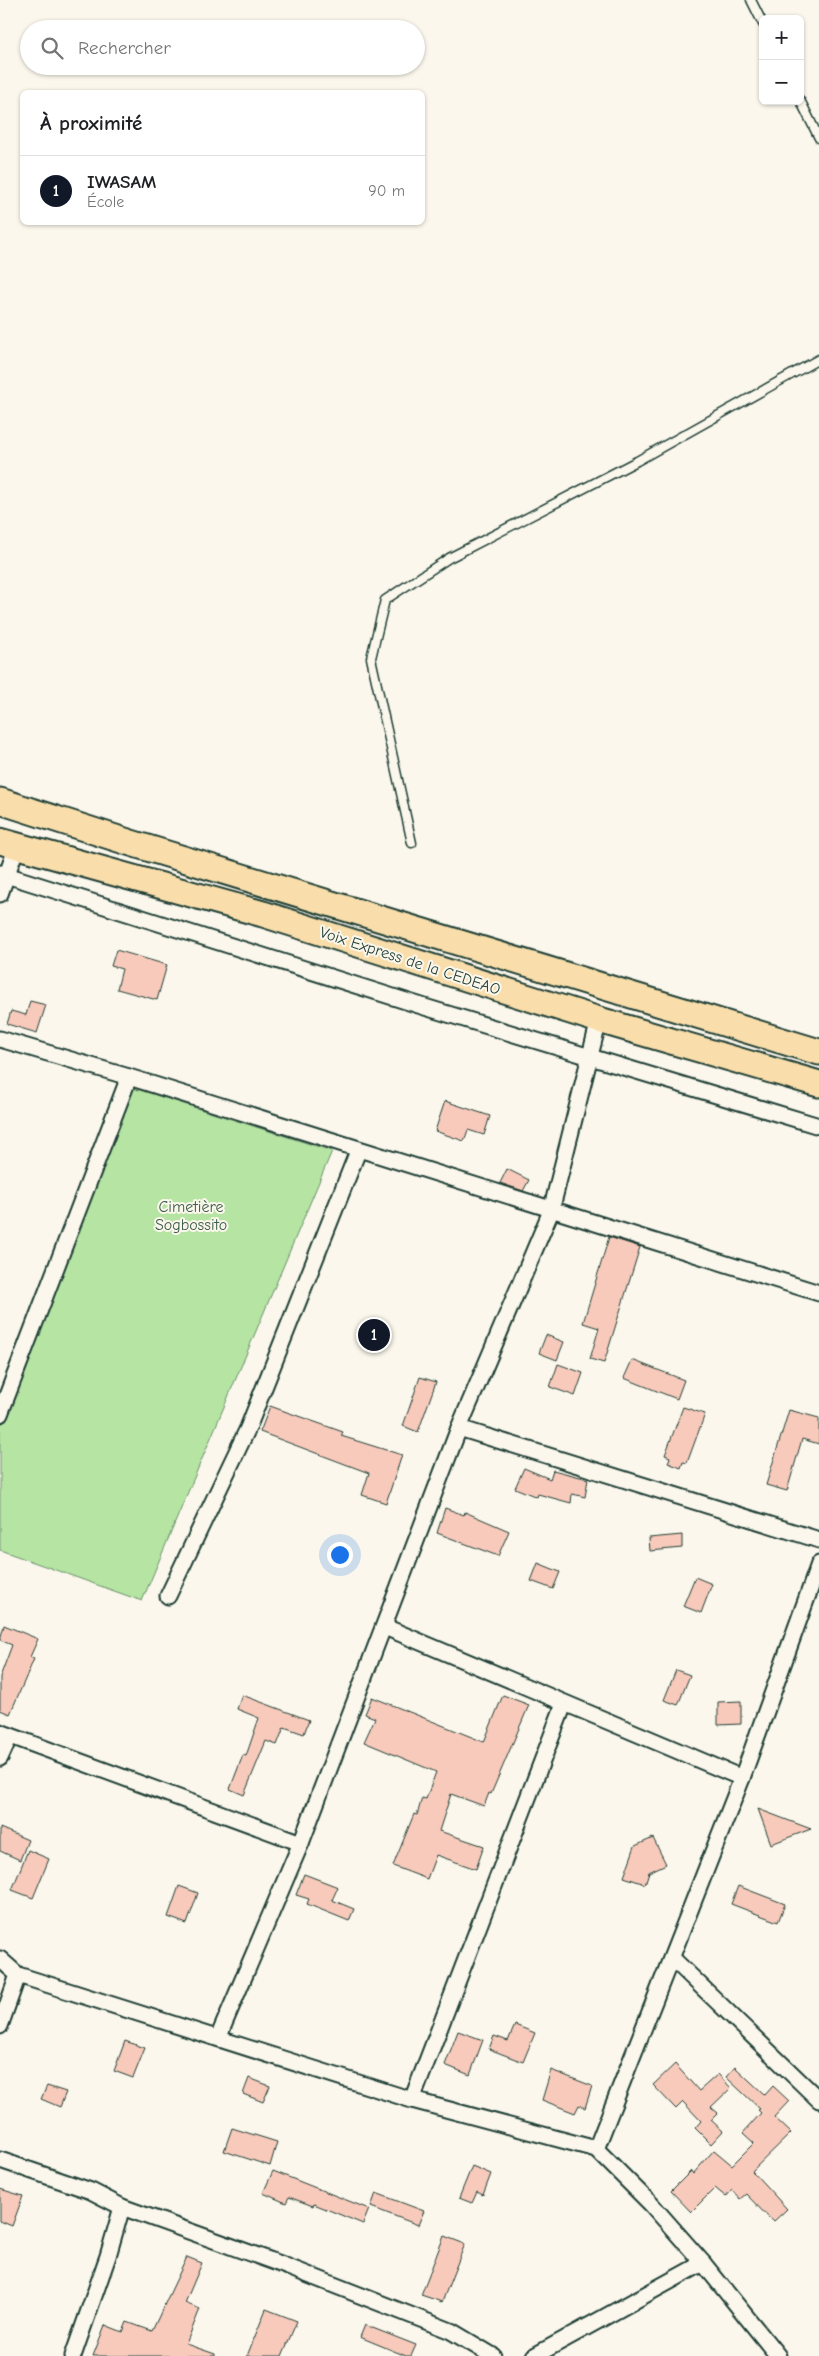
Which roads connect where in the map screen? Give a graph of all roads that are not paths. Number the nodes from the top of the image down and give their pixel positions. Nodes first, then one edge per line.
1 (751, 0) edge
2 (759, 16) edge
3 (802, 105) edge
4 (819, 138) edge
5 (819, 359) edge
6 (0, 801) edge
7 (412, 843) dead end
8 (8, 844) edge
9 (4, 874) edge
10 (0, 894) edge
11 (455, 941) junction
12 (444, 972) junction
13 (600, 1020) junction
14 (0, 1039) edge
15 (819, 1052) edge
16 (589, 1056) junction
17 (129, 1077) junction
18 (819, 1084) edge
19 (819, 1126) edge
20 (358, 1151) junction
21 (551, 1211) junction
22 (819, 1293) edge
23 (0, 1414) edge
24 (459, 1428) junction
25 (819, 1540) edge
26 (819, 1564) edge
27 (168, 1596) dead end
28 (385, 1627) junction
29 (564, 1704) junction
30 (5, 1734) edge
31 (0, 1758) edge
32 (742, 1778) junction
33 (301, 1843) junction
34 (672, 1958) junction
35 (0, 1959) edge
36 (18, 1975) junction
37 (0, 2026) edge
38 (218, 2038) junction
39 (412, 2100) junction
40 (819, 2100) edge
41 (596, 2149) junction
42 (0, 2160) edge
43 (122, 2207) junction
44 (703, 2263) junction
45 (73, 2356) edge
46 (493, 2356) edge
47 (534, 2356) edge
48 (778, 2356) edge

1 - 2 lane
3 - 4 lane
5 - 7 lane
6 - 11 main road
8 - 9 street
8 - 12 main road, Voix Express de la CEDEAO
9 - 10 street
9 - 16 street
11 - 12 main road
11 - 15 main road
12 - 13 main road, Voix Express de la CEDEAO
13 - 16 street
13 - 18 main road, Voix Express de la CEDEAO
14 - 17 street
16 - 19 street
16 - 21 street
17 - 20 street
17 - 23 street
20 - 21 street
20 - 27 street
21 - 22 street
21 - 24 street
24 - 25 street
24 - 28 street
26 - 32 street
28 - 29 street
28 - 33 street
29 - 32 street
29 - 39 street
30 - 31 street
30 - 33 street
32 - 34 street
33 - 38 street
34 - 40 street
34 - 41 street
35 - 36 street
36 - 37 street
36 - 38 street
38 - 39 street
39 - 41 street
41 - 44 street
42 - 43 street
43 - 45 street
43 - 46 street
44 - 47 street
44 - 48 street

